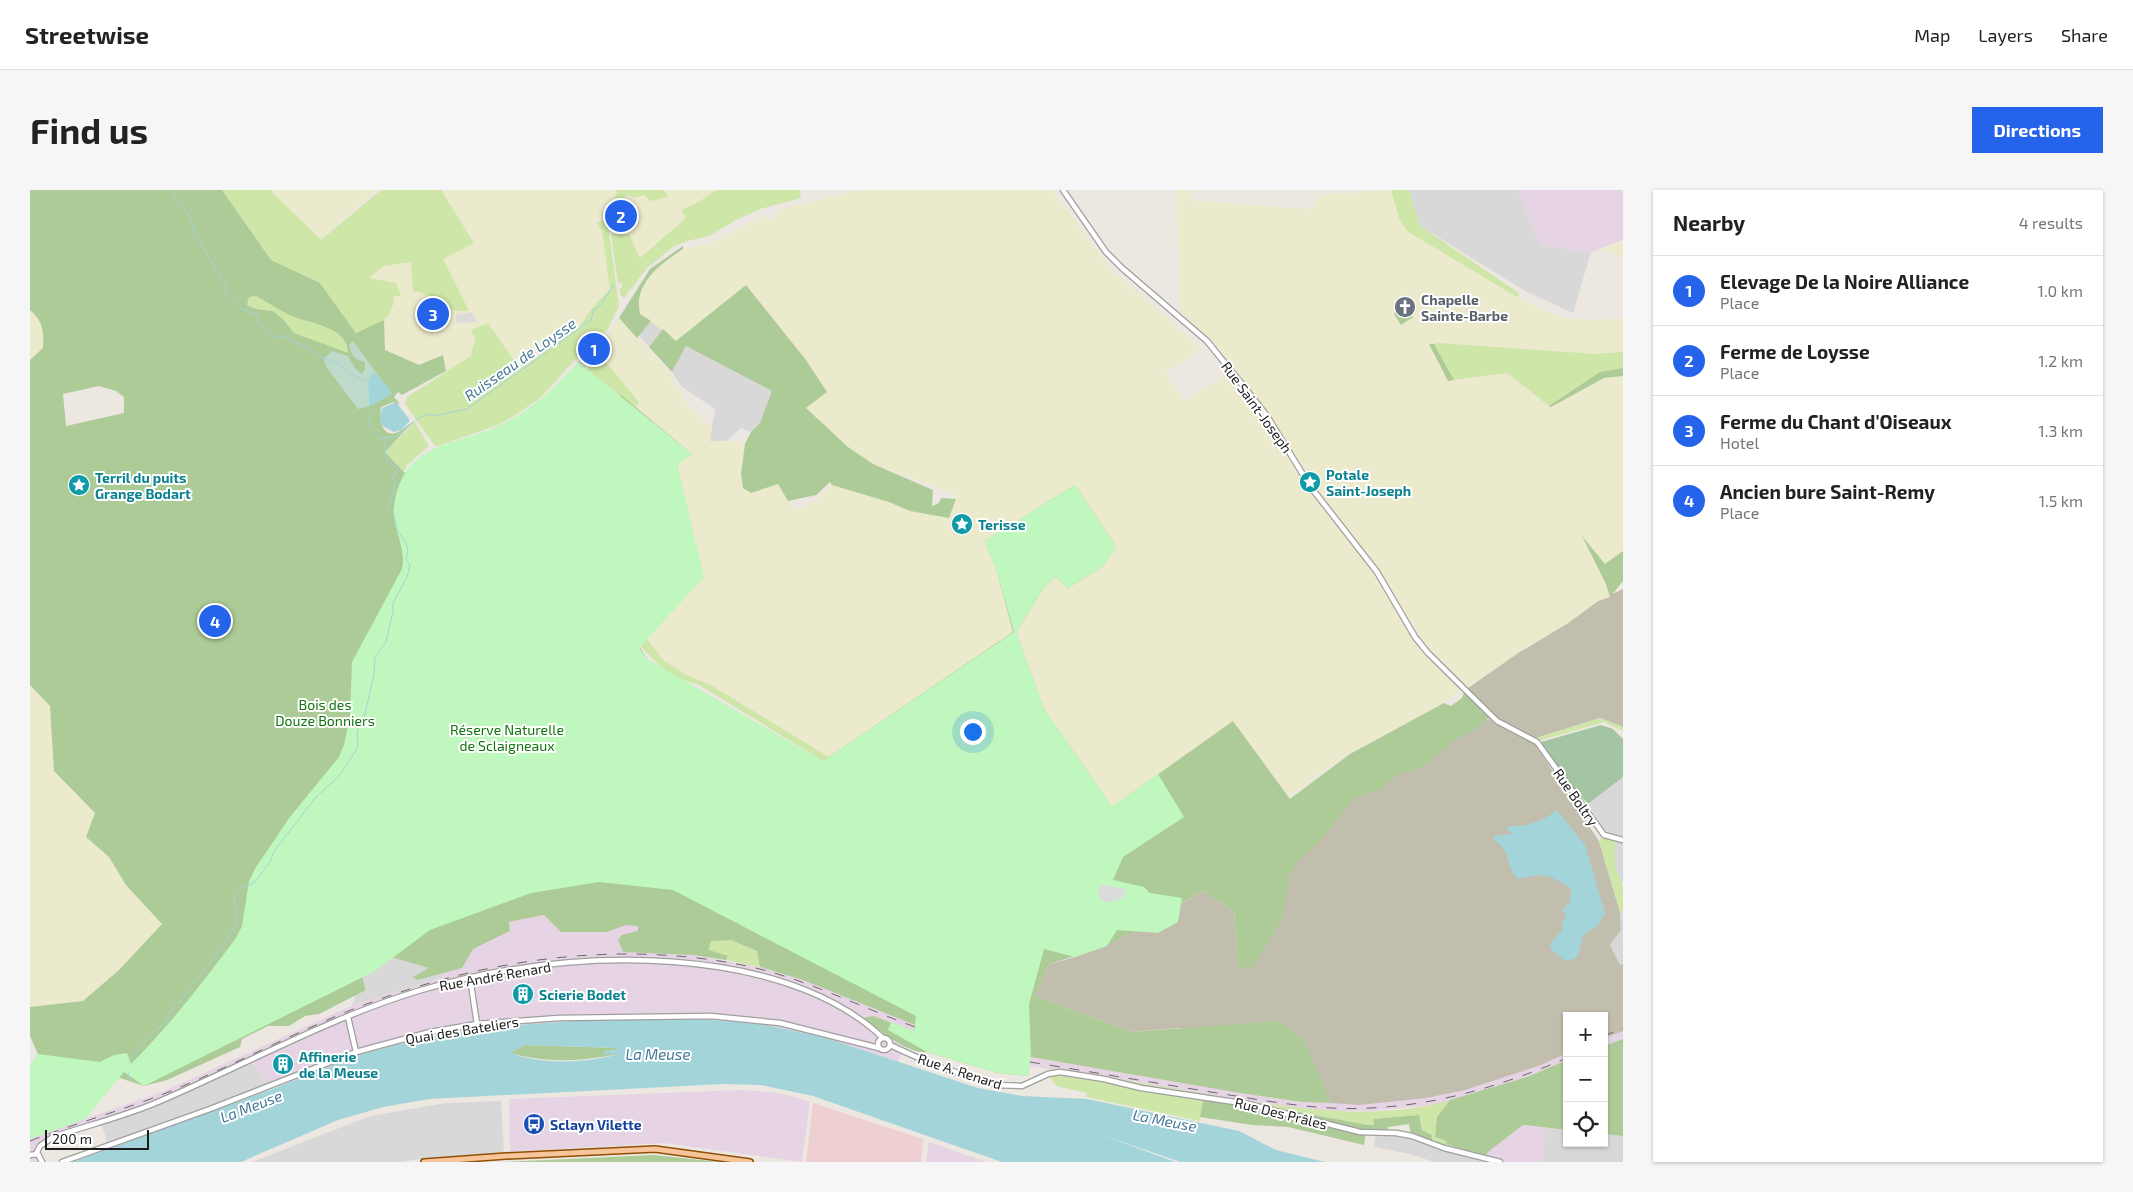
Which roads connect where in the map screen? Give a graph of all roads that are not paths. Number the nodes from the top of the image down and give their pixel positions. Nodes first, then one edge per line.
1 (1063, 190) edge
2 (1538, 742) joint
3 (1623, 840) edge
4 (470, 978) junction
5 (348, 1017) junction
6 (477, 1024) junction
7 (883, 1038) junction
8 (890, 1045) junction
9 (879, 1048) junction
10 (356, 1052) junction
11 (1060, 1072) joint
12 (36, 1154) junction
13 (30, 1155) edge
14 (42, 1162) edge
15 (62, 1162) edge
16 (424, 1162) edge
17 (750, 1162) edge
18 (1500, 1162) edge

1 - 2 street, Rue Saint-Joseph
2 - 3 street, Rue Boltry
4 - 5 street, Rue André Renard
4 - 6 street
4 - 7 street, Rue André Renard
5 - 10 street
5 - 12 street, Rue André Renard
6 - 9 street, Quai des Bateliers
6 - 10 street, Quai des Bateliers
7 - 8 street
7 - 9 street
8 - 9 street
8 - 11 street, Rue A. Renard
10 - 15 street, Quai des Bateliers
11 - 18 street, Rue Des Prâles
12 - 13 street
12 - 14 street
16 - 17 main road

